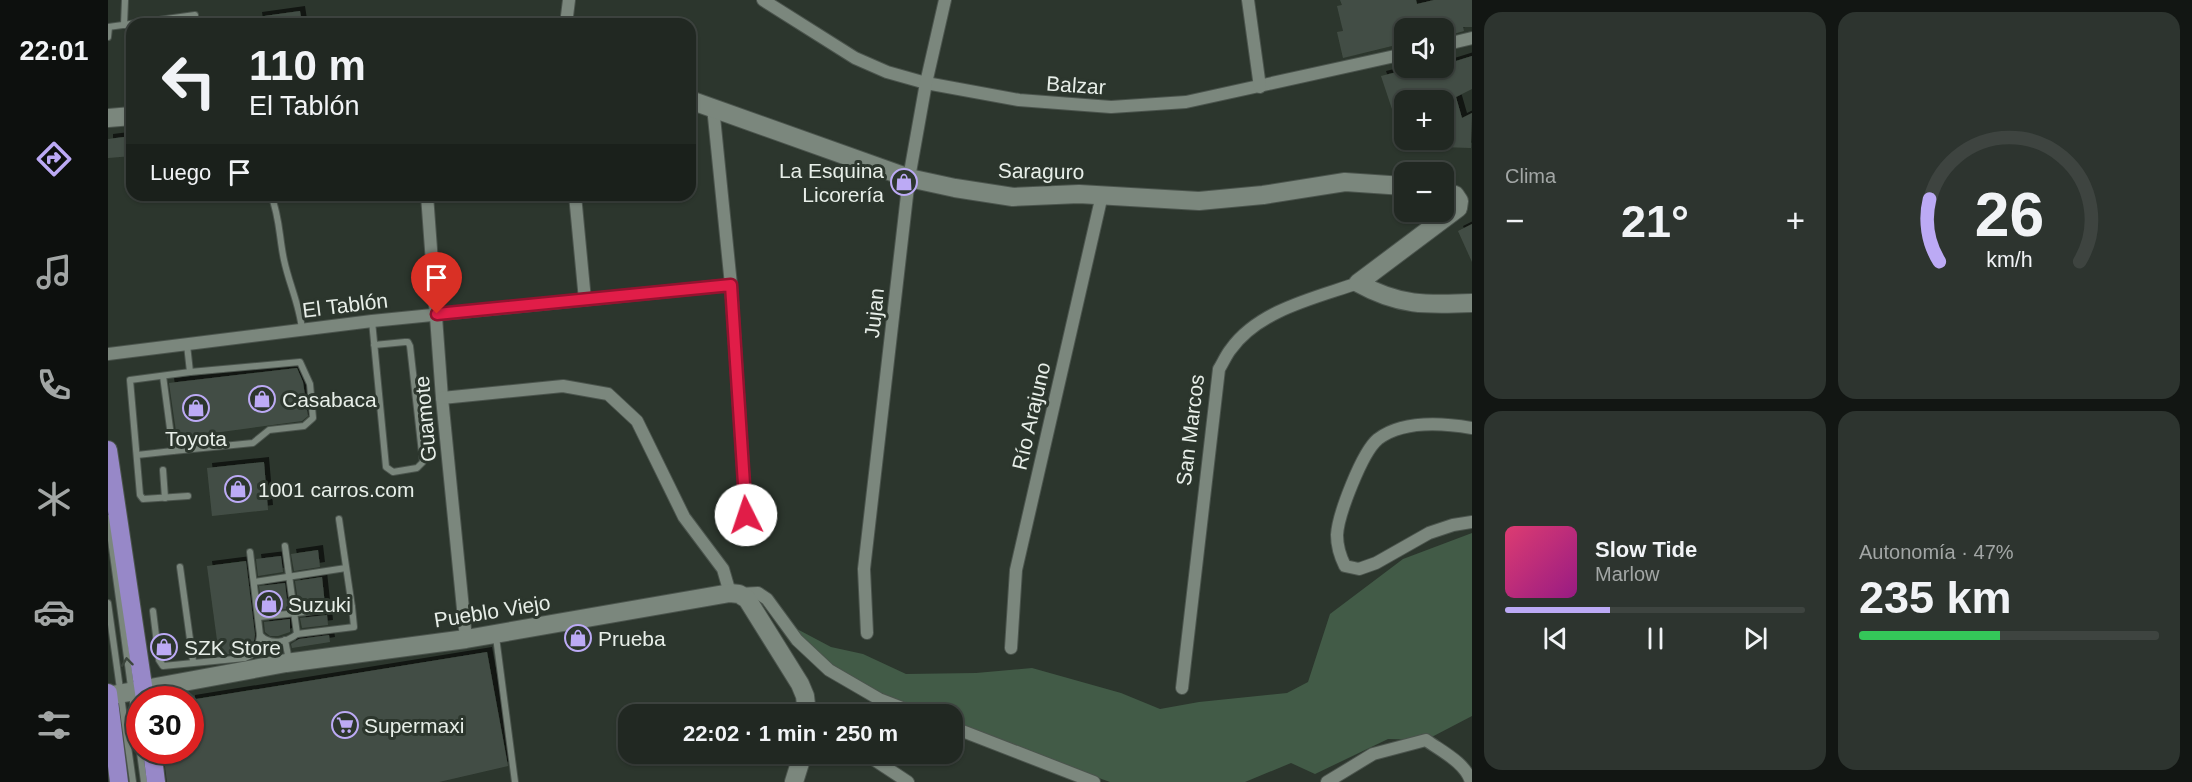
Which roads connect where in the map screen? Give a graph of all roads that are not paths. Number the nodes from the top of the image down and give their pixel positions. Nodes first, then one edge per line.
1 (124, 0) edge
2 (569, 0) edge
3 (763, 0) edge
4 (945, 0) edge
5 (1248, 0) edge
6 (195, 15) dead end
7 (174, 18) edge
8 (567, 18) edge
9 (124, 25) joint
10 (108, 27) edge
11 (108, 37) edge
12 (1472, 38) edge
13 (1454, 42) edge
14 (1394, 56) edge
15 (926, 83) junction
16 (1260, 87) junction
17 (696, 102) edge
18 (713, 107) junction
19 (126, 116) edge
20 (108, 118) edge
21 (909, 178) junction
22 (1394, 185) edge
23 (1102, 195) junction
24 (1458, 198) edge
25 (273, 201) edge
26 (428, 201) edge
27 (576, 201) edge
28 (1358, 283) junction
29 (731, 285) junction
30 (585, 300) junction
31 (1472, 303) edge
32 (437, 314) junction
33 (372, 321) junction
34 (302, 330) junction
35 (187, 345) junction
36 (374, 345) junction
37 (108, 354) edge
38 (190, 372) junction
39 (162, 376) junction
40 (442, 398) junction
41 (1472, 428) edge
42 (108, 450) edge
43 (173, 451) junction
44 (137, 455) junction
45 (163, 470) dead end
46 (188, 496) dead end
47 (165, 498) junction
48 (108, 518) edge
49 (339, 519) dead end
50 (1472, 522) edge
51 (743, 532) dead end
52 (285, 546) dead end
53 (250, 552) dead end
54 (180, 567) dead end
55 (346, 568) junction
56 (290, 578) junction
57 (254, 582) junction
58 (734, 593) junction
59 (108, 603) edge
60 (351, 607) junction
61 (153, 611) dead end
62 (293, 612) junction
63 (259, 617) junction
64 (496, 633) junction
65 (867, 633) dead end
66 (297, 634) junction
67 (260, 635) junction
68 (466, 639) junction
69 (283, 640) junction
70 (1011, 648) dead end
71 (193, 662) junction
72 (288, 663) junction
73 (168, 686) edge
74 (1182, 688) dead end
75 (126, 694) edge
76 (807, 704) edge
77 (892, 704) edge
78 (963, 732) edge
79 (132, 764) edge
80 (140, 764) edge
81 (154, 764) edge
82 (800, 764) edge
83 (881, 764) edge
84 (119, 782) edge
85 (133, 782) edge
86 (144, 782) edge
87 (156, 782) edge
88 (515, 782) edge
89 (794, 782) edge
90 (908, 782) edge
91 (1094, 782) edge
92 (1327, 782) edge
93 (1472, 782) edge

1 - 9 lane
2 - 8 street
3 - 15 street, Balzar
4 - 15 street, Jujan
5 - 16 street
6 - 7 lane
9 - 10 lane
10 - 11 lane
12 - 13 street
14 - 16 street, Balzar
15 - 16 street, Balzar
15 - 21 street, Jujan
17 - 18 street, Saraguro
18 - 21 street, Saraguro
18 - 29 street
19 - 20 street
21 - 23 street, Saraguro
21 - 65 street, Jujan
22 - 23 street, Saraguro
23 - 70 street, Río Arajuno
24 - 28 street, San Marcos
25 - 34 lane
26 - 32 street, Guamote
27 - 30 street
28 - 31 street
28 - 74 street, San Marcos
29 - 30 street, El Tablón
29 - 51 street
30 - 32 street, El Tablón
32 - 33 street, El Tablón
32 - 40 street, Guamote
33 - 34 street, El Tablón
33 - 36 lane
34 - 35 street, El Tablón
35 - 37 street, El Tablón
35 - 38 lane
36 - 36 lane
38 - 39 lane
38 - 43 lane
39 - 43 lane
39 - 44 lane
40 - 58 street
40 - 68 street, Guamote
41 - 50 street
42 - 75 main road
43 - 44 lane
44 - 47 lane
45 - 47 lane
46 - 47 lane
75 -> 48 lane
49 - 55 lane
52 - 56 lane
53 - 57 lane
54 - 71 lane
55 - 56 lane
55 - 60 lane
56 - 57 lane
56 - 62 lane
57 - 63 lane
58 - 64 street, Pueblo Viejo
58 - 76 street
58 - 77 street
59 - 75 lane
60 - 62 lane
60 - 66 lane
61 - 71 lane
62 - 63 lane
62 - 66 lane
63 - 67 lane
64 - 68 street, Pueblo Viejo
64 - 88 lane
66 - 69 lane
67 - 69 lane
67 - 71 lane
68 - 72 street, Pueblo Viejo
69 - 72 lane
72 - 73 street, Pueblo Viejo
75 - 84 main road
78 - 91 street
79 - 85 lane
80 - 86 lane
81 - 87 main road
82 - 89 street
83 - 90 street
92 - 93 street

